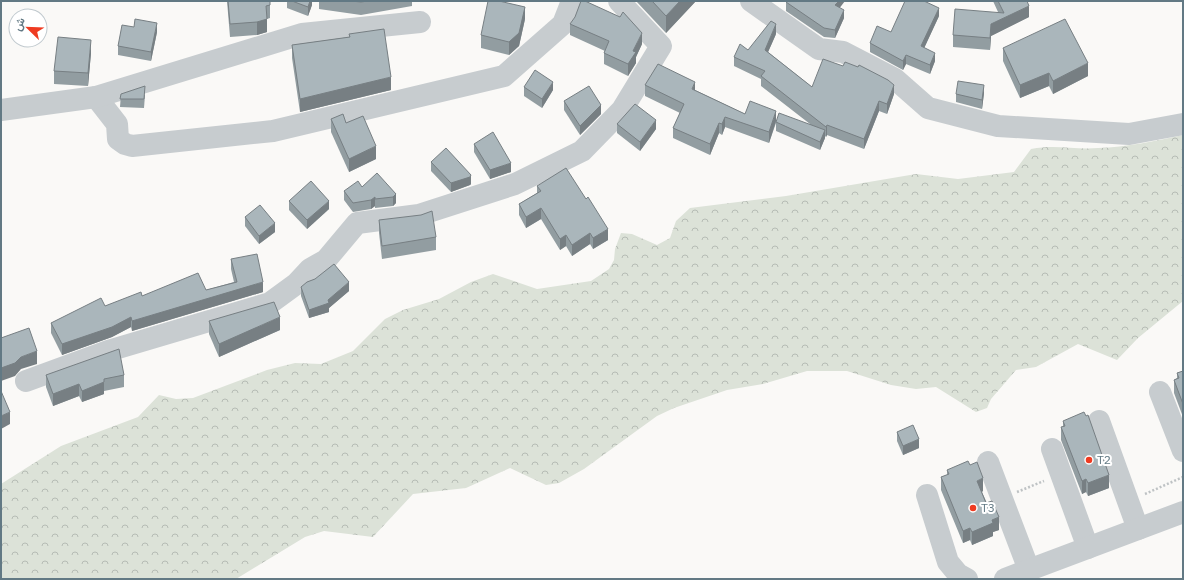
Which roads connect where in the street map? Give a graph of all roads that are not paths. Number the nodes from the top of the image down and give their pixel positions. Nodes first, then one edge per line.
1 (572, 1) edge
2 (619, 1) edge
3 (751, 1) edge
4 (420, 22) dead end
5 (96, 97) junction
6 (1, 110) edge
7 (1183, 124) edge
8 (26, 381) dead end
9 (1160, 392) dead end
10 (1099, 420) dead end
11 (1052, 449) dead end
12 (1183, 451) edge
13 (988, 462) dead end
14 (927, 495) dead end
15 (1183, 512) edge
16 (1138, 529) junction
17 (1088, 548) junction
18 (1028, 570) junction
19 (967, 579) edge
20 (1005, 579) edge

1 - 5 street
2 - 8 street
3 - 7 street
4 - 5 street
5 - 6 street
9 - 12 street
10 - 16 street
11 - 17 street
13 - 18 street
14 - 19 street
15 - 16 street
16 - 17 street
17 - 18 street
18 - 20 street

